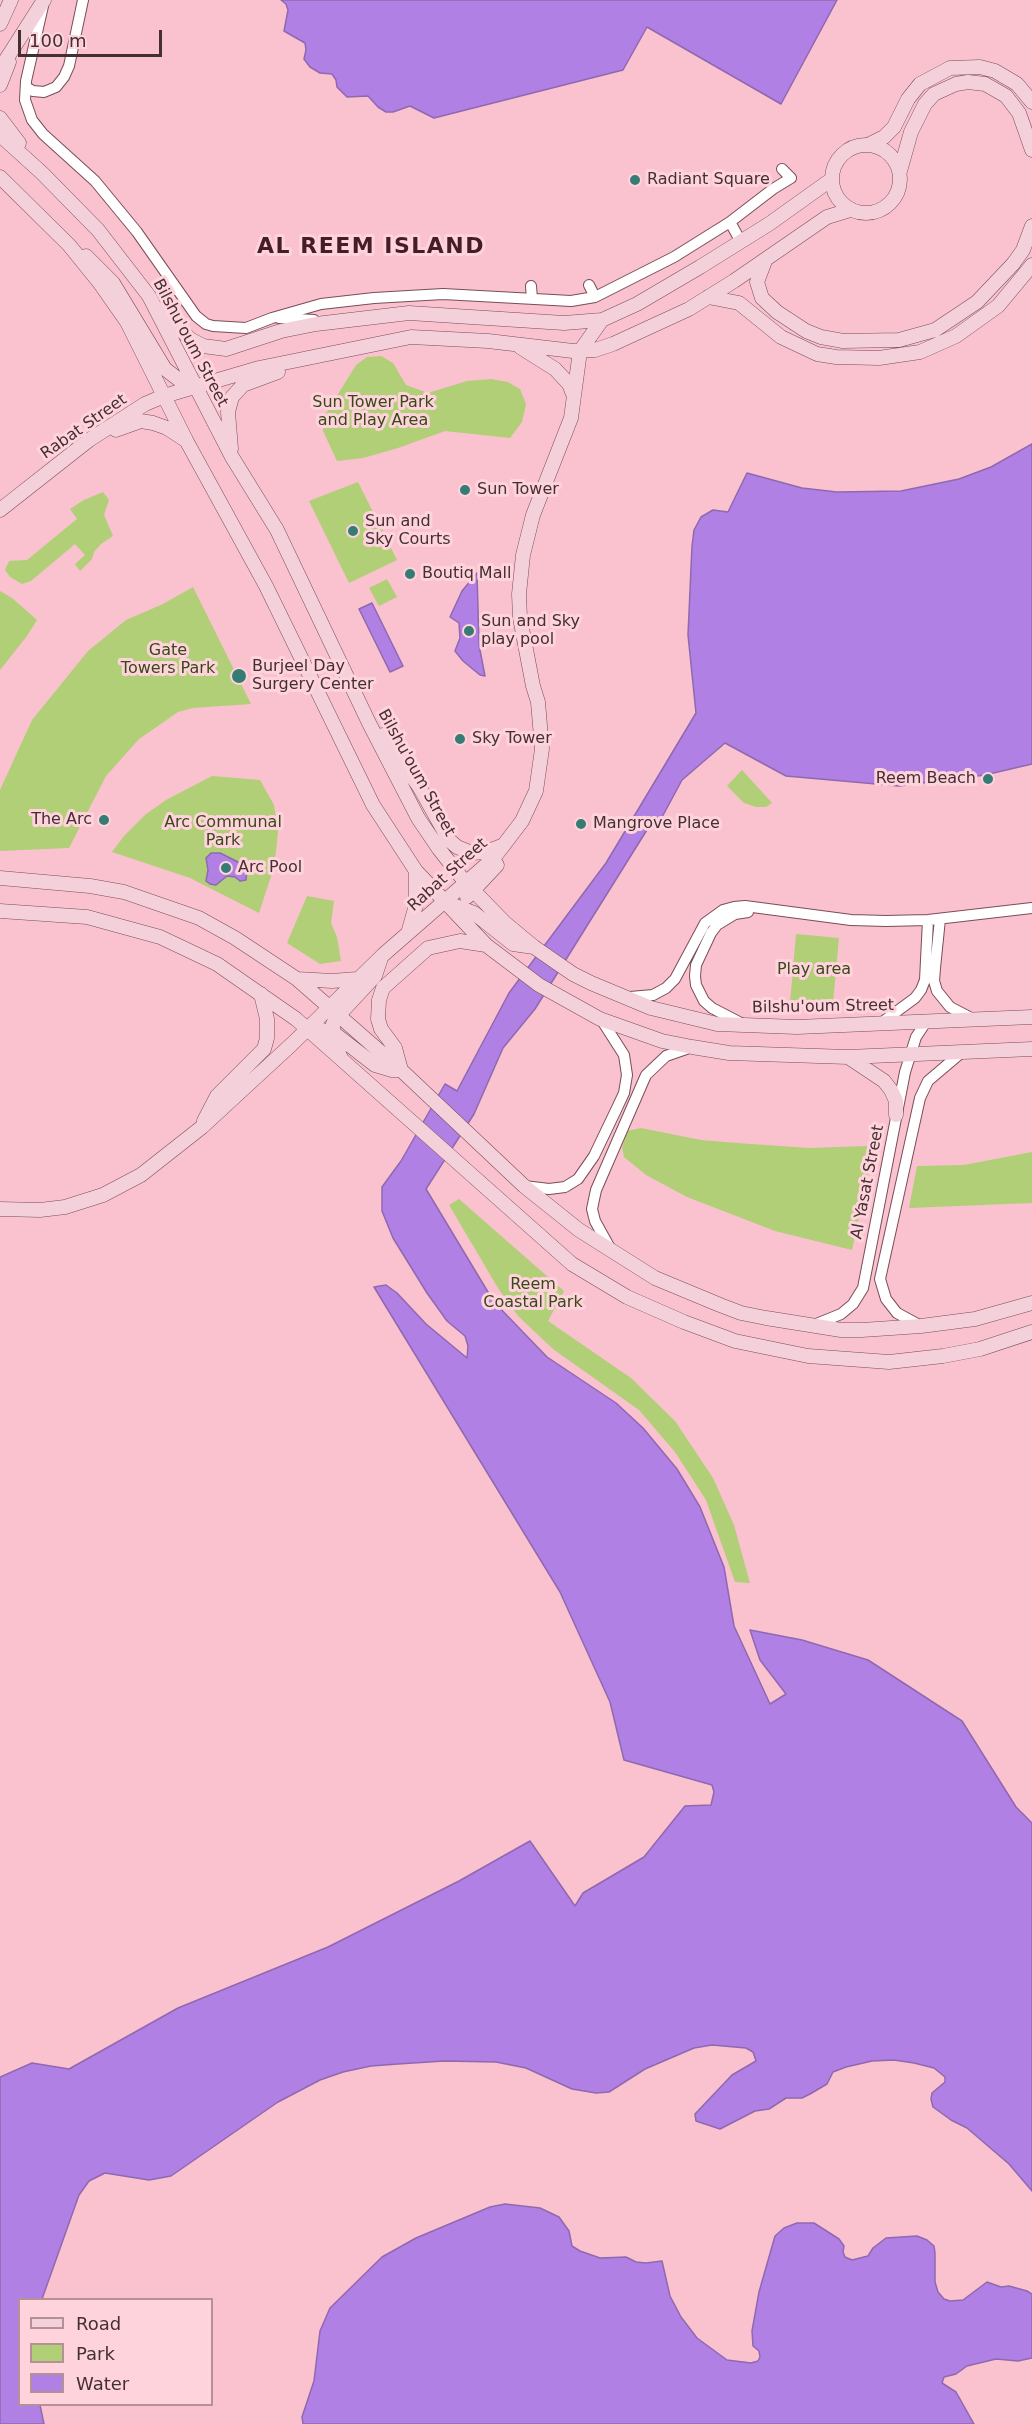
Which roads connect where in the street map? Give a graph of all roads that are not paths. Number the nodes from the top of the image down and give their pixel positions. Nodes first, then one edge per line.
1 (11, 0) edge
2 (44, 0) edge
3 (83, 0) edge
4 (0, 24) edge
5 (16, 43) junction
6 (0, 69) edge
7 (0, 85) edge
8 (26, 87) junction
9 (1032, 102) edge
10 (0, 118) edge
11 (0, 135) edge
12 (868, 145) junction
13 (1032, 150) edge
14 (900, 171) junction
15 (42, 173) junction
16 (780, 175) dead end
17 (0, 177) edge
18 (832, 179) junction
19 (0, 184) edge
20 (21, 195) junction
21 (850, 210) junction
22 (730, 222) junction
23 (1032, 226) edge
24 (741, 242) junction
25 (69, 245) junction
26 (766, 259) junction
27 (1032, 265) edge
28 (592, 284) dead end
29 (531, 286) dead end
30 (435, 295) junction
31 (149, 296) junction
32 (597, 296) junction
33 (708, 297) junction
34 (532, 299) junction
35 (409, 313) junction
36 (273, 318) junction
37 (602, 320) junction
38 (338, 321) junction
39 (364, 345) junction
40 (518, 346) junction
41 (580, 351) junction
42 (195, 387) junction
43 (573, 394) junction
44 (164, 396) junction
45 (89, 440) junction
46 (186, 441) junction
47 (232, 457) junction
48 (0, 510) edge
49 (369, 723) junction
50 (506, 844) junction
51 (416, 871) junction
52 (0, 878) edge
53 (469, 886) junction
54 (443, 901) junction
55 (464, 908) junction
56 (1032, 908) edge
57 (759, 909) junction
58 (0, 911) edge
59 (940, 919) junction
60 (928, 920) junction
61 (470, 930) junction
62 (408, 933) junction
63 (486, 945) junction
64 (534, 947) junction
65 (382, 955) junction
66 (297, 979) junction
67 (357, 979) junction
68 (261, 994) junction
69 (624, 997) junction
70 (334, 1012) junction
71 (1032, 1017) edge
72 (600, 1019) junction
73 (975, 1020) junction
74 (926, 1022) junction
75 (881, 1023) junction
76 (744, 1025) junction
77 (307, 1030) junction
78 (333, 1033) junction
79 (692, 1047) junction
80 (1032, 1048) edge
81 (961, 1053) junction
82 (910, 1054) junction
83 (848, 1057) junction
84 (344, 1063) junction
85 (401, 1070) junction
86 (627, 1075) junction
87 (644, 1079) junction
88 (896, 1115) junction
89 (202, 1127) junction
90 (524, 1186) junction
91 (0, 1209) edge
92 (612, 1252) junction
93 (1032, 1303) edge
94 (814, 1326) junction
95 (921, 1326) junction
96 (1032, 1332) edge

1 - 4 main road
2 - 5 main road
2 - 8 street
3 - 8 street
5 - 6 main road
5 - 7 main road
8 - 36 street
9 - 12 main road
10 - 15 main road
11 - 15 main road, Bilshu'oum Street
12 - 14 main road
12 - 18 main road
13 - 14 main road
14 - 21 main road
15 - 31 main road, Bilshu'oum Street
16 - 22 street
17 - 20 main road
18 - 21 main road
18 - 24 main road
19 - 20 main road
20 - 25 main road
21 - 26 main road
22 - 24 street
22 - 32 street
23 - 26 main road
24 - 37 main road
25 - 42 main road
25 - 44 main road
26 - 33 main road
27 - 33 main road
28 - 32 street
29 - 34 street
30 - 34 street
30 - 35 street
30 - 36 street
31 - 38 main road
31 - 42 main road, Bilshu'oum Street
32 - 34 street
33 - 41 main road
35 - 37 main road
35 - 38 main road
36 - 38 street
37 - 41 main road
39 - 40 main road
39 - 42 main road, Rabat Street
39 - 47 main road
40 - 41 main road
40 - 43 main road
41 - 43 main road, Rabat Street
42 - 44 main road, Rabat Street
42 - 47 main road, Bilshu'oum Street
43 - 50 main road, Rabat Street
44 - 45 main road, Rabat Street
44 - 46 main road
45 - 46 main road
45 - 48 main road, Rabat Street
46 - 51 main road
47 - 49 main road, Bilshu'oum Street
49 - 50 main road
49 - 53 main road, Bilshu'oum Street
50 - 53 main road, Rabat Street
51 - 54 main road
51 - 62 main road
52 - 66 main road
53 - 54 main road, Rabat Street
53 - 55 main road
53 - 64 main road, Bilshu'oum Street
54 - 55 main road
54 - 61 main road
54 - 62 main road, Rabat Street
55 - 61 main road
55 - 64 main road
56 - 59 street
57 - 60 street
57 - 69 street
57 - 76 street
58 - 68 main road
59 - 60 street
59 - 73 street
60 - 75 street
61 - 63 main road
62 - 65 main road, Rabat Street
63 - 72 main road
63 - 85 main road
64 - 69 main road, Bilshu'oum Street
65 - 67 main road, Rabat Street
65 - 70 main road
66 - 67 main road
66 - 70 main road
67 - 70 main road, Rabat Street
68 - 77 main road
68 - 89 main road
69 - 76 main road, Bilshu'oum Street
70 - 77 main road, Rabat Street
70 - 78 main road
70 - 85 main road
71 - 73 main road, Bilshu'oum Street
72 - 79 main road
72 - 86 street
73 - 74 main road, Bilshu'oum Street
74 - 75 main road, Bilshu'oum Street
74 - 82 street, Al Yasat Street
75 - 76 main road, Bilshu'oum Street
77 - 78 main road
77 - 84 main road
77 - 89 main road, Rabat Street
78 - 84 main road
78 - 85 main road
79 - 83 main road
79 - 87 street
80 - 81 main road
81 - 82 main road
81 - 95 street, Al Yasat Street
82 - 83 main road
82 - 88 street, Al Yasat Street
83 - 88 main road
84 - 96 main road
85 - 90 main road
86 - 87 street
86 - 90 street
87 - 92 street
88 - 94 street, Al Yasat Street
89 - 91 main road, Rabat Street
90 - 92 main road
92 - 94 main road
93 - 95 main road
94 - 95 main road

